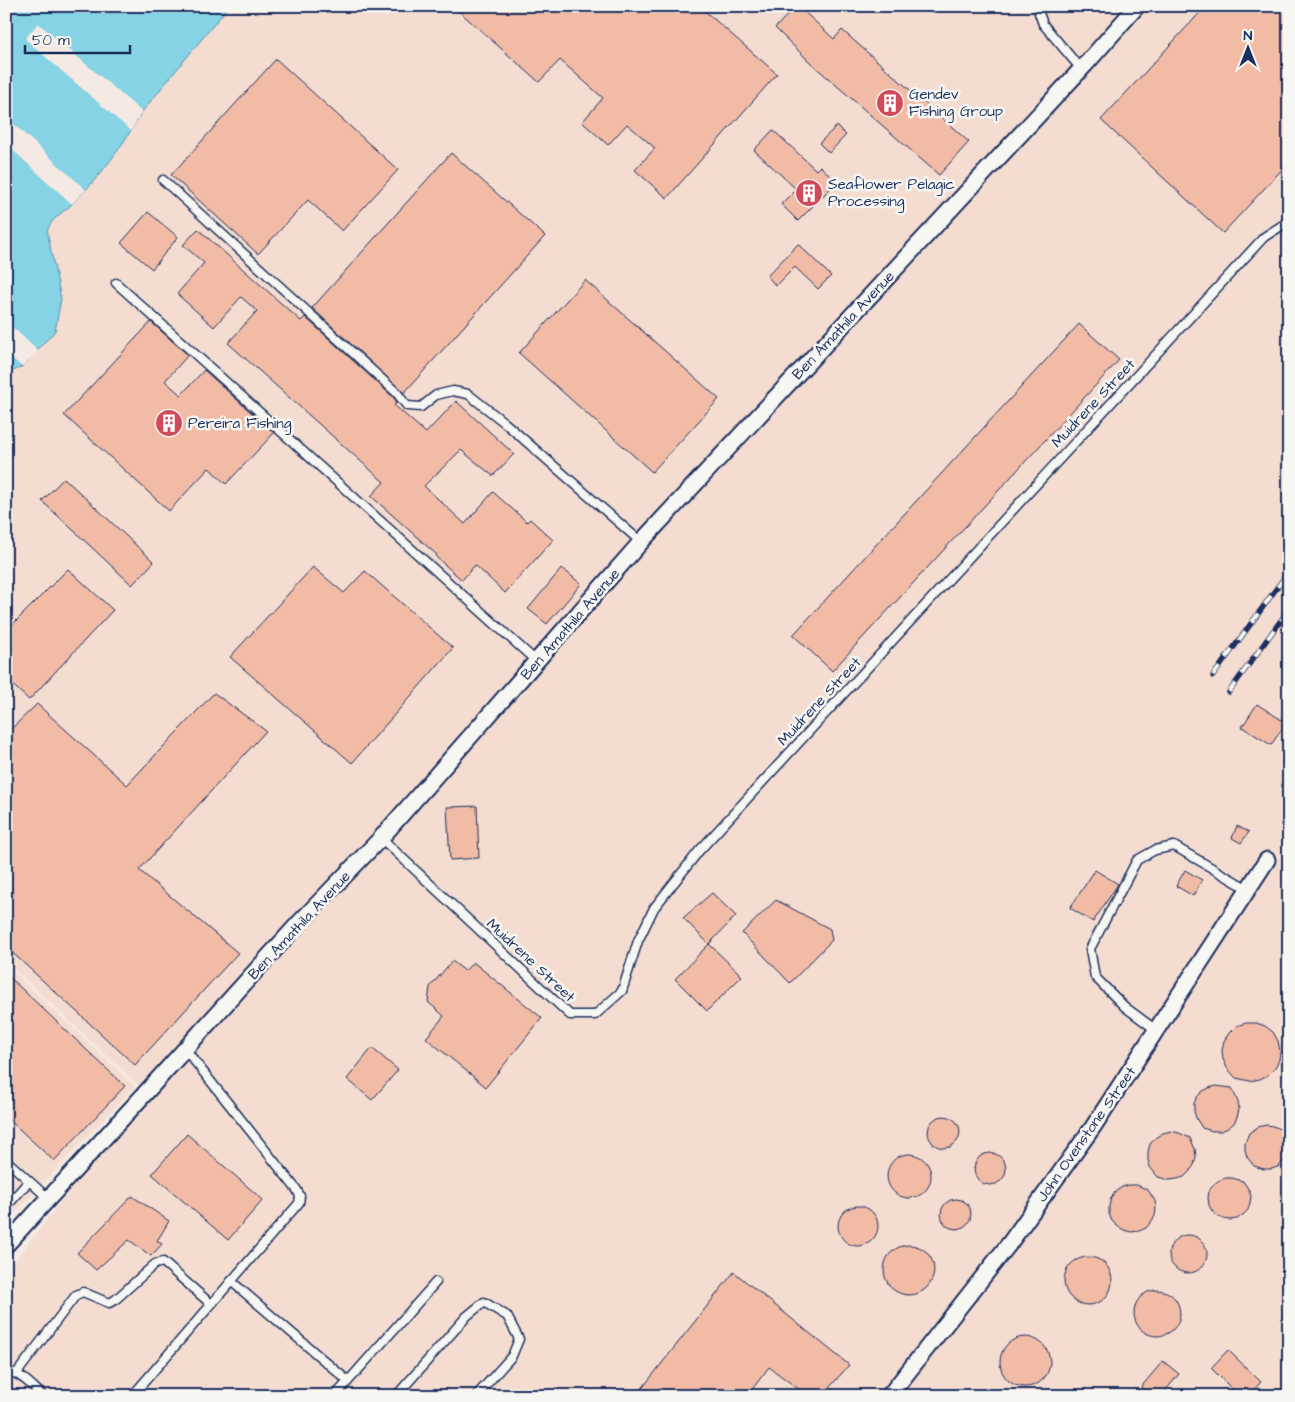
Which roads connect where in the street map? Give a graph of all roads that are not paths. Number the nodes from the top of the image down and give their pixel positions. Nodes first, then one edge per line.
1 (1040, 6) edge
2 (1136, 6) edge
3 (1081, 69) junction
4 (163, 180) dead end
5 (1289, 221) edge
6 (116, 283) dead end
7 (642, 542) junction
8 (536, 661) junction
9 (381, 838) junction
10 (1267, 860) dead end
11 (1248, 889) junction
12 (1156, 1030) junction
13 (185, 1049) junction
14 (6, 1160) edge
15 (29, 1181) junction
16 (48, 1198) junction
17 (6, 1207) edge
18 (6, 1245) edge
19 (231, 1281) junction
20 (436, 1282) dead end
21 (211, 1304) junction
22 (6, 1373) edge
23 (17, 1373) junction
24 (348, 1381) junction
25 (43, 1396) edge
26 (132, 1396) edge
27 (335, 1396) edge
28 (396, 1396) edge
29 (476, 1396) edge
30 (889, 1396) edge

1 - 3 lane
2 - 3 street, Ben Amathila Avenue
3 - 7 street, Ben Amathila Avenue
4 - 7 lane
5 - 9 lane, Muidrene Street
6 - 8 lane
7 - 8 street, Ben Amathila Avenue
8 - 9 street, Ben Amathila Avenue
9 - 13 street, Ben Amathila Avenue
10 - 11 street, John Ovenstone Street
11 - 12 street, John Ovenstone Street
11 - 12 lane
12 - 30 street, John Ovenstone Street
13 - 16 street, Ben Amathila Avenue
13 - 19 lane
14 - 15 lane
15 - 16 lane
15 - 17 lane
16 - 18 street, Ben Amathila Avenue
19 - 21 lane
19 - 24 lane
20 - 24 lane
21 - 23 lane
21 - 26 lane
22 - 23 lane
23 - 25 lane
24 - 27 lane
28 - 29 lane

